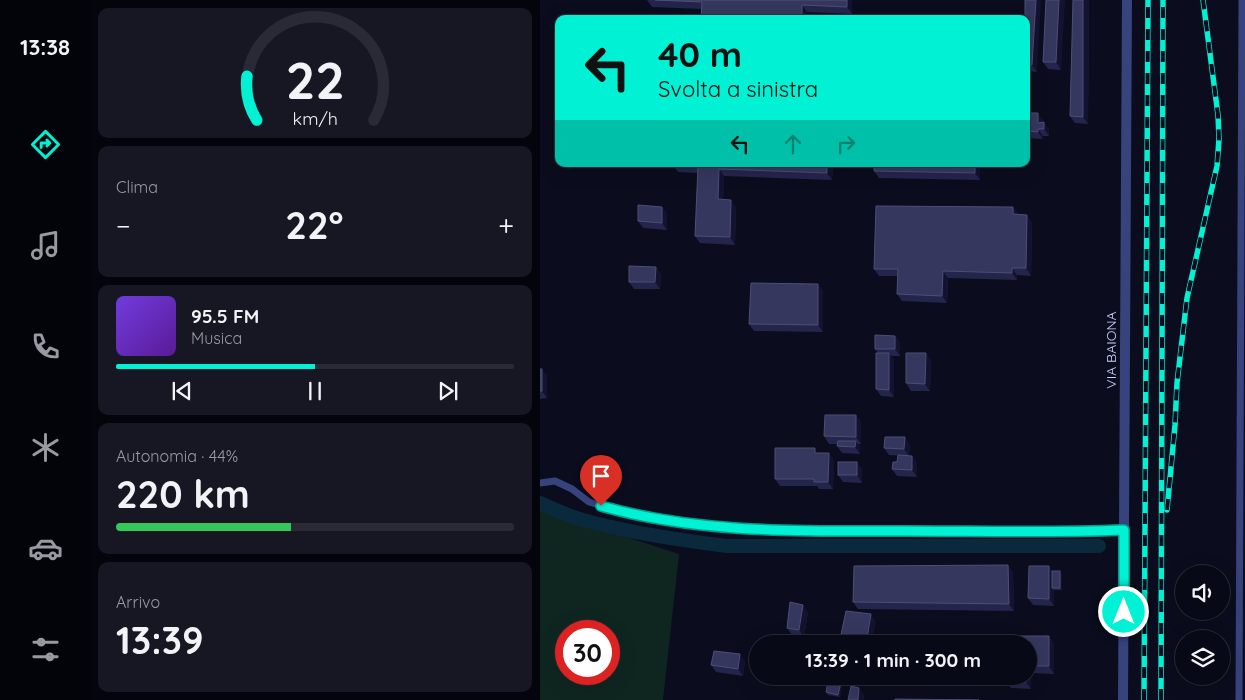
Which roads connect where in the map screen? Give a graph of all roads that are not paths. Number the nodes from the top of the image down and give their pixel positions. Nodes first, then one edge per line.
1 (1127, 0) edge
2 (1242, 0) edge
3 (1242, 422) edge
4 (540, 483) edge
5 (1124, 530) junction
6 (1123, 700) edge
7 (1239, 700) edge

1 - 5 street, VIA BAIONA
2 - 3 lane
3 - 7 lane
4 - 5 lane
5 - 6 street, VIA BAIONA

